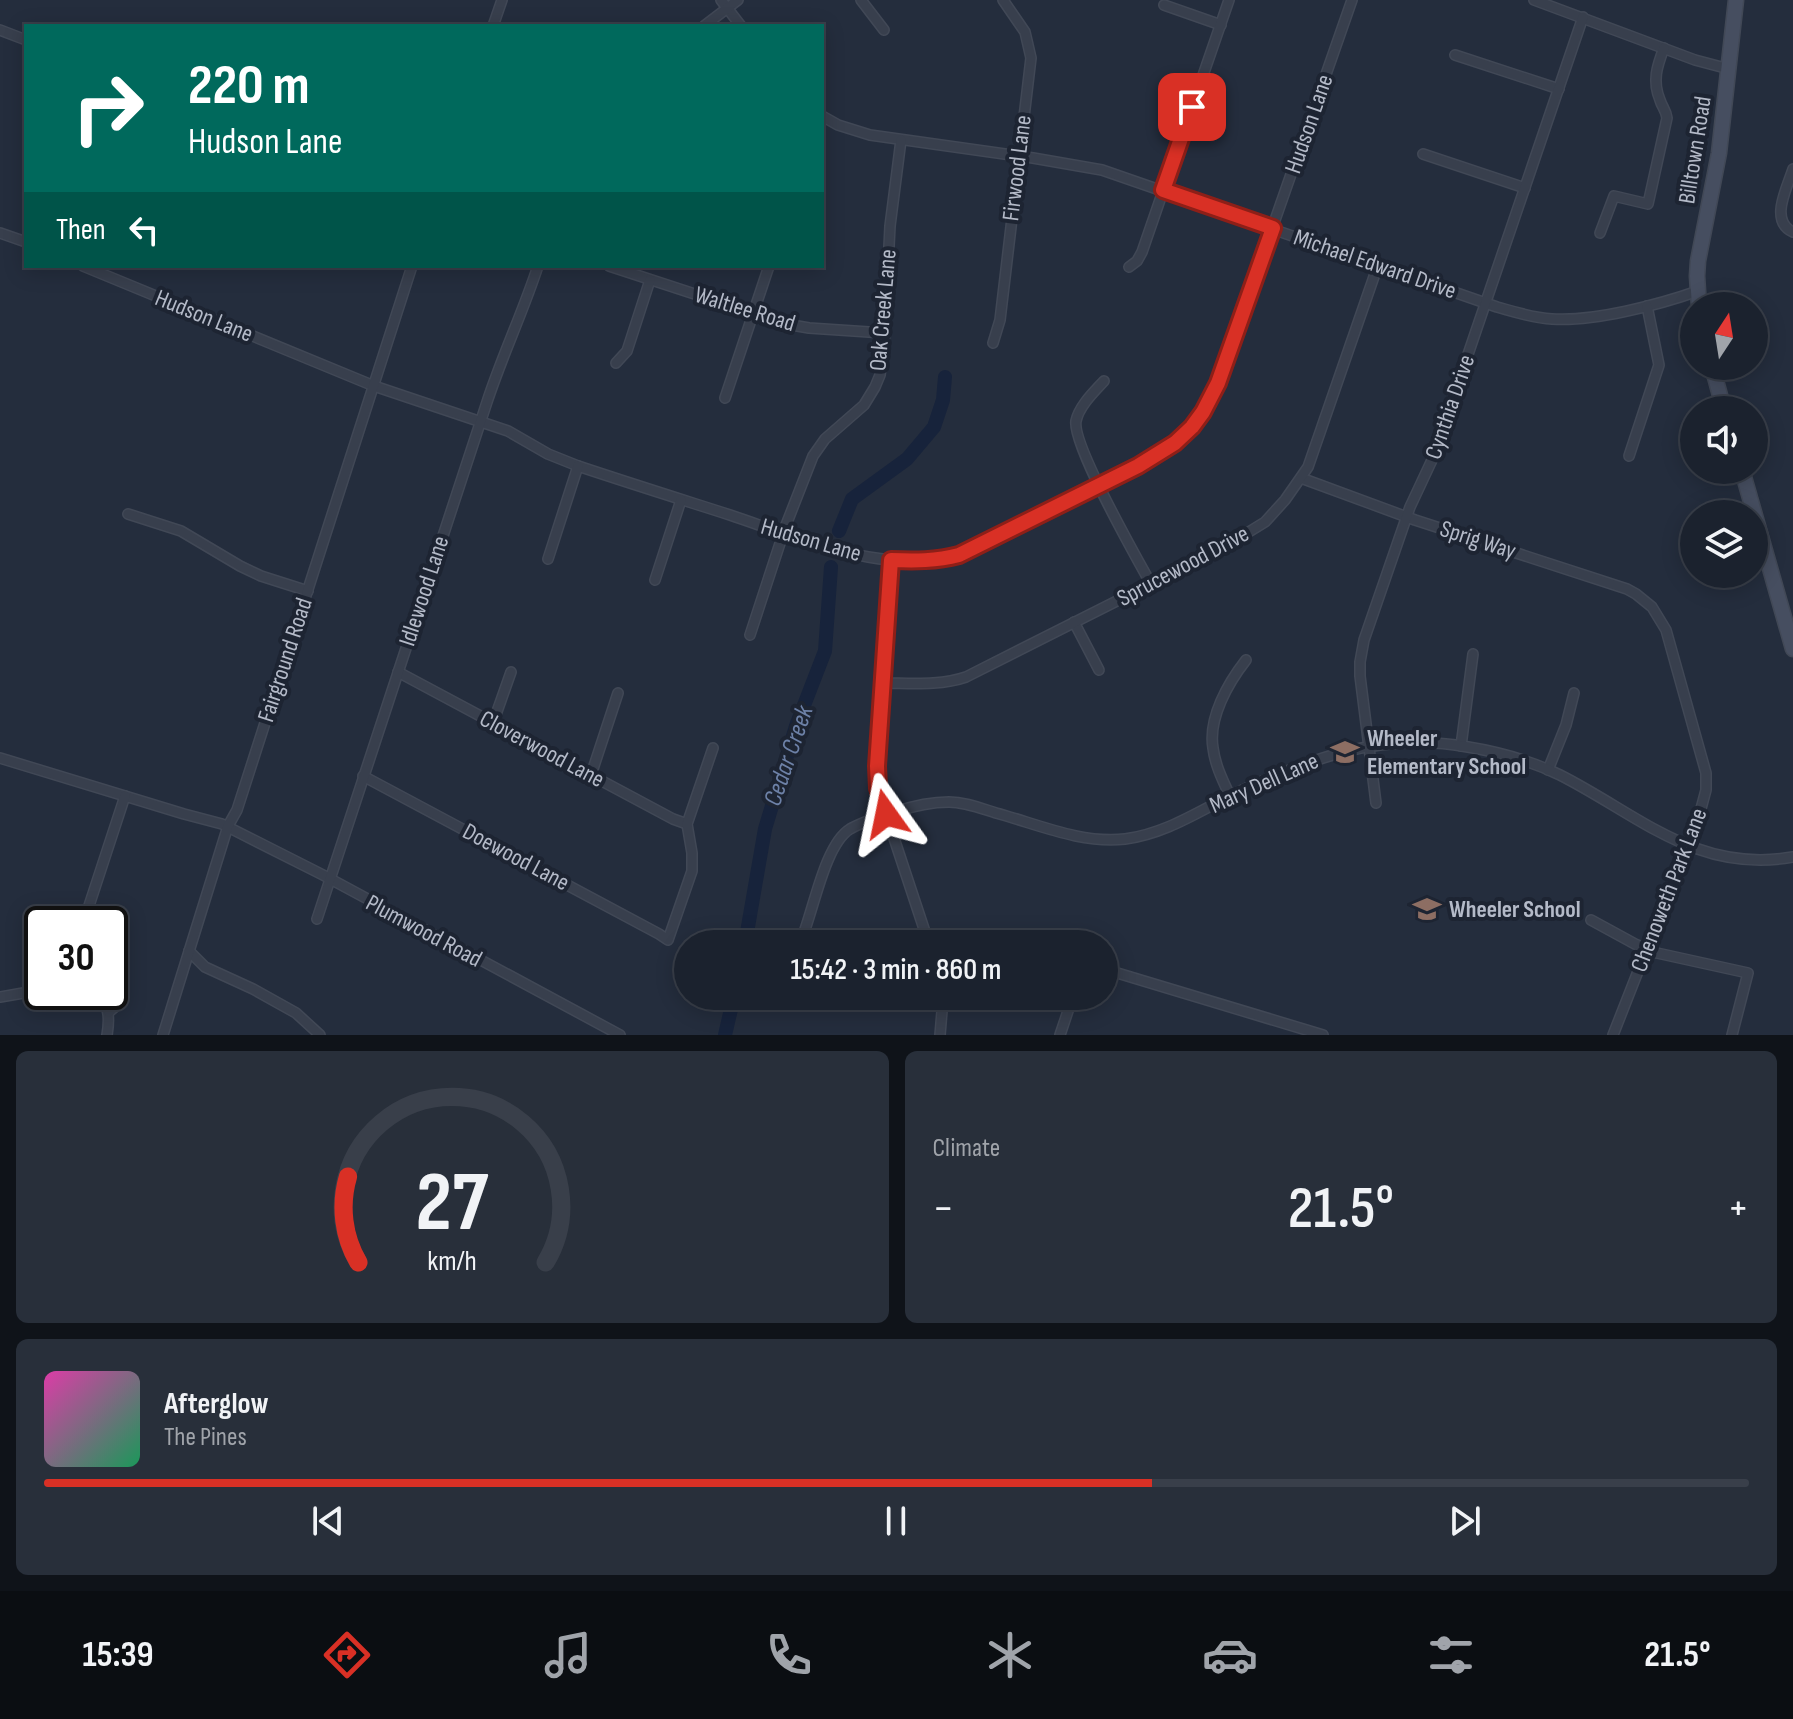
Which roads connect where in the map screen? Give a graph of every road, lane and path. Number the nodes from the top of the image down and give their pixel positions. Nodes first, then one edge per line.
1 (502, 0) edge
2 (738, 0) edge
3 (861, 0) edge
4 (1003, 0) edge
5 (1229, 0) edge
6 (1352, 0) edge
7 (1534, 0) edge
8 (1736, 0) edge
9 (724, 4) edge
10 (1164, 5) dead end
11 (1583, 17) junction
12 (494, 24) edge
13 (706, 24) edge
14 (739, 24) edge
15 (1221, 25) junction
16 (0, 30) edge
17 (884, 30) dead end
18 (24, 39) edge
19 (1664, 48) junction
20 (1455, 55) dead end
21 (1729, 69) junction
22 (1559, 89) junction
23 (824, 117) edge
24 (901, 140) junction
25 (1423, 154) dead end
26 (1019, 156) junction
27 (1793, 169) edge
28 (1525, 188) junction
29 (1163, 190) junction
30 (1273, 228) junction
31 (1793, 232) edge
32 (0, 233) edge
33 (1600, 233) dead end
34 (24, 241) edge
35 (1378, 265) junction
36 (1129, 267) dead end
37 (88, 268) edge
38 (411, 268) edge
39 (537, 268) edge
40 (615, 268) edge
41 (768, 268) edge
42 (650, 280) junction
43 (1698, 292) edge
44 (1680, 301) edge
45 (1486, 303) junction
46 (1647, 306) junction
47 (753, 314) junction
48 (884, 333) junction
49 (993, 343) dead end
50 (616, 363) dead end
51 (1104, 381) dead end
52 (374, 386) junction
53 (725, 398) dead end
54 (480, 421) junction
55 (1629, 456) dead end
56 (578, 466) junction
57 (1301, 478) junction
58 (1746, 484) edge
59 (1100, 485) junction
60 (681, 500) junction
61 (128, 514) dead end
62 (1406, 516) junction
63 (783, 533) junction
64 (548, 559) dead end
65 (891, 560) junction
66 (655, 580) dead end
67 (1151, 584) junction
68 (308, 591) junction
69 (1652, 607) joint
70 (1074, 622) junction
71 (750, 635) dead end
72 (1793, 649) edge
73 (1473, 654) dead end
74 (1246, 660) dead end
75 (1099, 670) dead end
76 (398, 672) junction
77 (511, 672) dead end
78 (883, 683) junction
79 (618, 693) dead end
80 (1574, 693) dead end
81 (493, 723) junction
82 (1370, 746) junction
83 (1461, 746) junction
84 (713, 748) dead end
85 (0, 758) edge
86 (1548, 770) junction
87 (591, 775) junction
88 (363, 776) junction
89 (125, 796) junction
90 (1230, 796) junction
91 (1376, 803) dead end
92 (886, 814) junction
93 (687, 824) junction
94 (228, 826) junction
95 (1687, 846) junction
96 (1793, 857) edge
97 (329, 879) junction
98 (89, 906) edge
99 (317, 919) dead end
100 (1591, 920) dead end
101 (804, 930) edge
102 (924, 930) edge
103 (1647, 949) junction
104 (189, 951) junction
105 (1118, 973) edge
106 (24, 993) edge
107 (0, 997) edge
108 (112, 1010) edge
109 (942, 1010) edge
110 (1068, 1010) edge
111 (109, 1012) joint
112 (107, 1035) edge
113 (163, 1035) edge
114 (320, 1035) edge
115 (620, 1035) edge
116 (940, 1035) edge
117 (1060, 1035) edge
118 (1323, 1035) edge
119 (1613, 1035) edge
120 (1732, 1035) edge

1 - 12 street
2 - 9 street
3 - 17 street
4 - 26 street, Firwood Lane
5 - 15 street
6 - 30 street, Hudson Lane
7 - 11 street
8 - 21 main road, Billtown Road
9 - 13 street
9 - 14 street
10 - 15 street
11 - 19 street
11 - 22 street, Cynthia Drive
15 - 29 street
16 - 18 street
19 - 21 street
19 - 33 street
20 - 22 street
21 - 43 main road, Billtown Road
22 - 28 street, Cynthia Drive
23 - 24 street, Michael Edward Drive
24 - 26 street, Michael Edward Drive
24 - 48 street, Oak Creek Lane
25 - 28 street
26 - 29 street, Michael Edward Drive
26 - 49 street, Firwood Lane
27 - 31 street
28 - 45 street, Cynthia Drive
29 - 30 street, Michael Edward Drive
29 - 36 street
30 - 35 street, Michael Edward Drive
30 - 59 street, Hudson Lane
32 - 34 street
35 - 45 street, Michael Edward Drive
35 - 57 street, Sprucewood Drive
37 - 52 street, Hudson Lane
38 - 52 street, Fairground Road
39 - 54 street, Idlewood Lane
40 - 42 street, Waltlee Road
41 - 47 street
42 - 47 street, Waltlee Road
42 - 50 street
44 - 46 street, Michael Edward Drive
45 - 46 street, Michael Edward Drive
45 - 62 street, Cynthia Drive
46 - 55 street
47 - 48 street, Waltlee Road
47 - 53 street
48 - 63 street, Oak Creek Lane
51 - 59 street
52 - 54 street, Hudson Lane
52 - 68 street, Fairground Road
54 - 56 street, Hudson Lane
54 - 76 street, Idlewood Lane
56 - 60 street, Hudson Lane
56 - 64 street
57 - 62 street, Sprig Way
57 - 67 street, Sprucewood Drive
58 - 72 main road
59 - 65 street, Hudson Lane
59 - 67 street
60 - 63 street, Hudson Lane
60 - 66 street
61 - 68 street
62 - 69 street, Sprig Way
62 - 82 street, Cynthia Drive
63 - 65 street, Hudson Lane
63 - 71 street, Oak Creek Lane
65 - 78 street
67 - 70 street, Sprucewood Drive
68 - 94 street, Fairground Road
69 - 95 street, Chenoweth Park Lane
70 - 75 street
70 - 78 street, Sprucewood Drive
73 - 83 street
74 - 90 street
76 - 81 street, Cloverwood Lane
76 - 88 street, Idlewood Lane
77 - 81 street
78 - 92 street
79 - 87 street
80 - 86 street
81 - 87 street, Cloverwood Lane
82 - 83 street, Mary Dell Lane
82 - 90 street, Mary Dell Lane
82 - 91 street, Cynthia Drive
83 - 86 street, Mary Dell Lane
84 - 93 street
85 - 89 street
86 - 95 street, Mary Dell Lane
87 - 93 street, Cloverwood Lane
88 - 93 street, Doewood Lane
88 - 97 street, Idlewood Lane
89 - 94 street
89 - 98 street
90 - 92 street, Mary Dell Lane
92 - 101 street, Mary Dell Lane
92 - 102 street
94 - 97 street, Plumwood Road
94 - 104 street, Fairground Road
95 - 96 street, Mary Dell Lane
95 - 103 street, Chenoweth Park Lane
97 - 99 street, Idlewood Lane
97 - 115 street, Plumwood Road
100 - 103 street
103 - 119 street, Chenoweth Park Lane
103 - 120 street
104 - 113 street, Fairground Road
104 - 114 street
105 - 118 street
106 - 107 street
108 - 111 street
109 - 116 street
110 - 117 street
111 - 112 street

